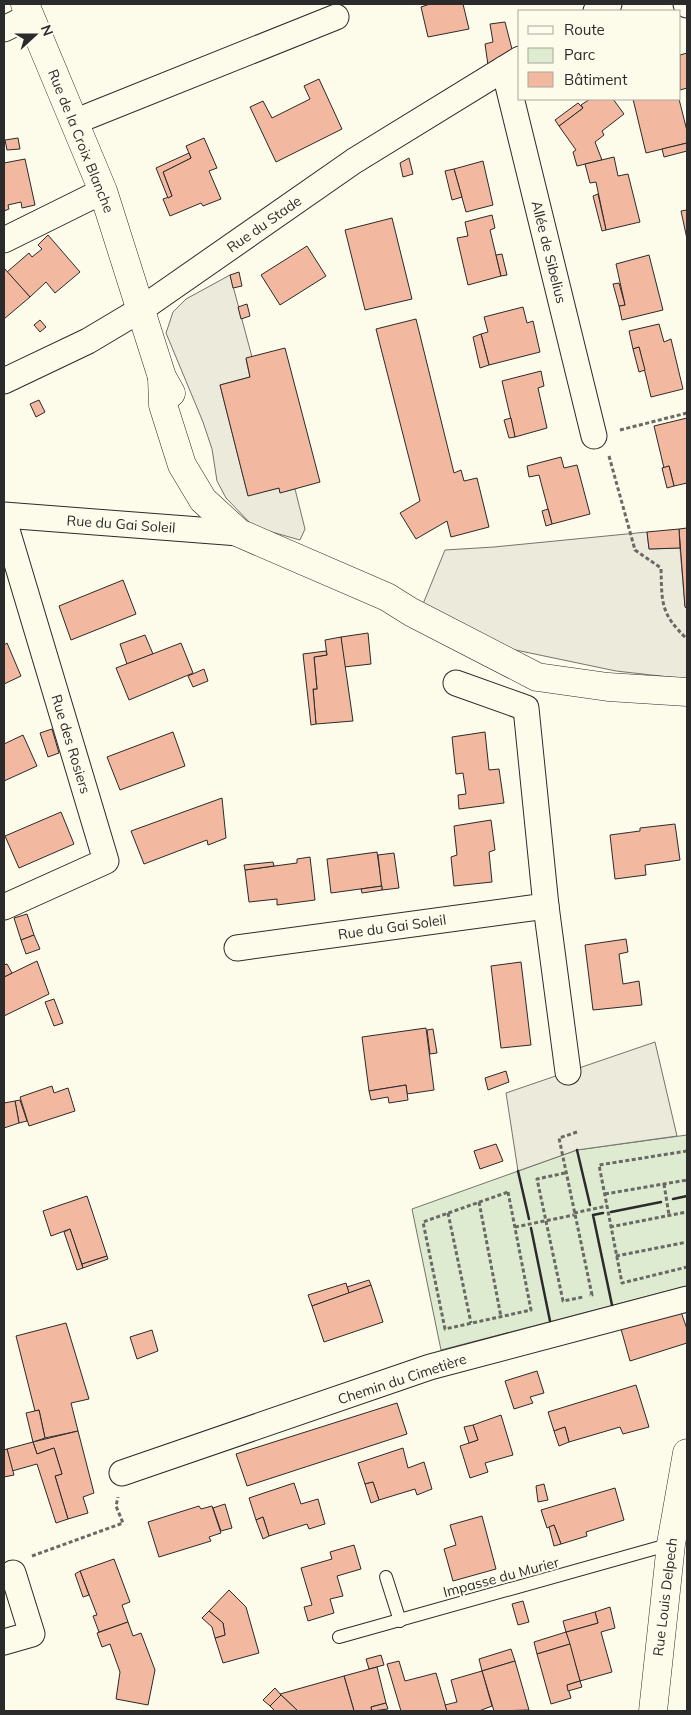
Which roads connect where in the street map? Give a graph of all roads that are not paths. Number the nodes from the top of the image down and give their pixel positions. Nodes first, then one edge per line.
1 (27, 10) edge
2 (336, 17) dead end
3 (4, 29) edge
4 (512, 64) edge
5 (518, 91) edge
6 (520, 100) edge
7 (74, 122) junction
8 (103, 191) junction
9 (4, 240) edge
10 (140, 310) junction
11 (4, 381) edge
12 (594, 436) road end
13 (4, 515) edge
14 (4, 520) edge
15 (239, 533) junction
16 (537, 677) junction
17 (456, 683) dead end
18 (687, 692) edge
19 (526, 708) junction
20 (4, 906) edge
21 (546, 906) junction
22 (237, 948) dead end
23 (568, 1072) dead end
24 (687, 1299) edge
25 (687, 1453) edge
26 (122, 1473) road end
27 (671, 1544) junction
28 (13, 1573) road end
29 (386, 1578) dead end
30 (400, 1620) junction
31 (339, 1637) dead end
32 (4, 1642) edge
33 (652, 1711) edge

1 - 3 street
1 - 7 street, Rue de la Croix Blanche
2 - 7 street
4 - 5 street, Allée de Sibelius
4 - 10 street, Rue du Stade
6 - 12 street, Allée de Sibelius
7 - 8 street, Rue de la Croix Blanche
8 - 9 street
8 - 10 street, Rue de la Croix Blanche
10 - 11 street, Rue du Stade
10 - 15 street, Rue de la Croix Blanche
13 - 15 street, Rue du Gai Soleil
14 - 20 street, Rue des Rosiers
15 - 16 street
16 - 18 street
16 - 19 street
17 - 19 street
19 - 21 street
21 - 22 street, Rue du Gai Soleil
21 - 23 street
24 - 26 street, Chemin du Cimetière
25 - 27 street, Rue Louis Delpech
27 - 30 lane, Impasse du Murier
27 - 33 street, Rue Louis Delpech
28 - 32 street
29 - 30 lane
30 - 31 lane, Impasse du Murier

